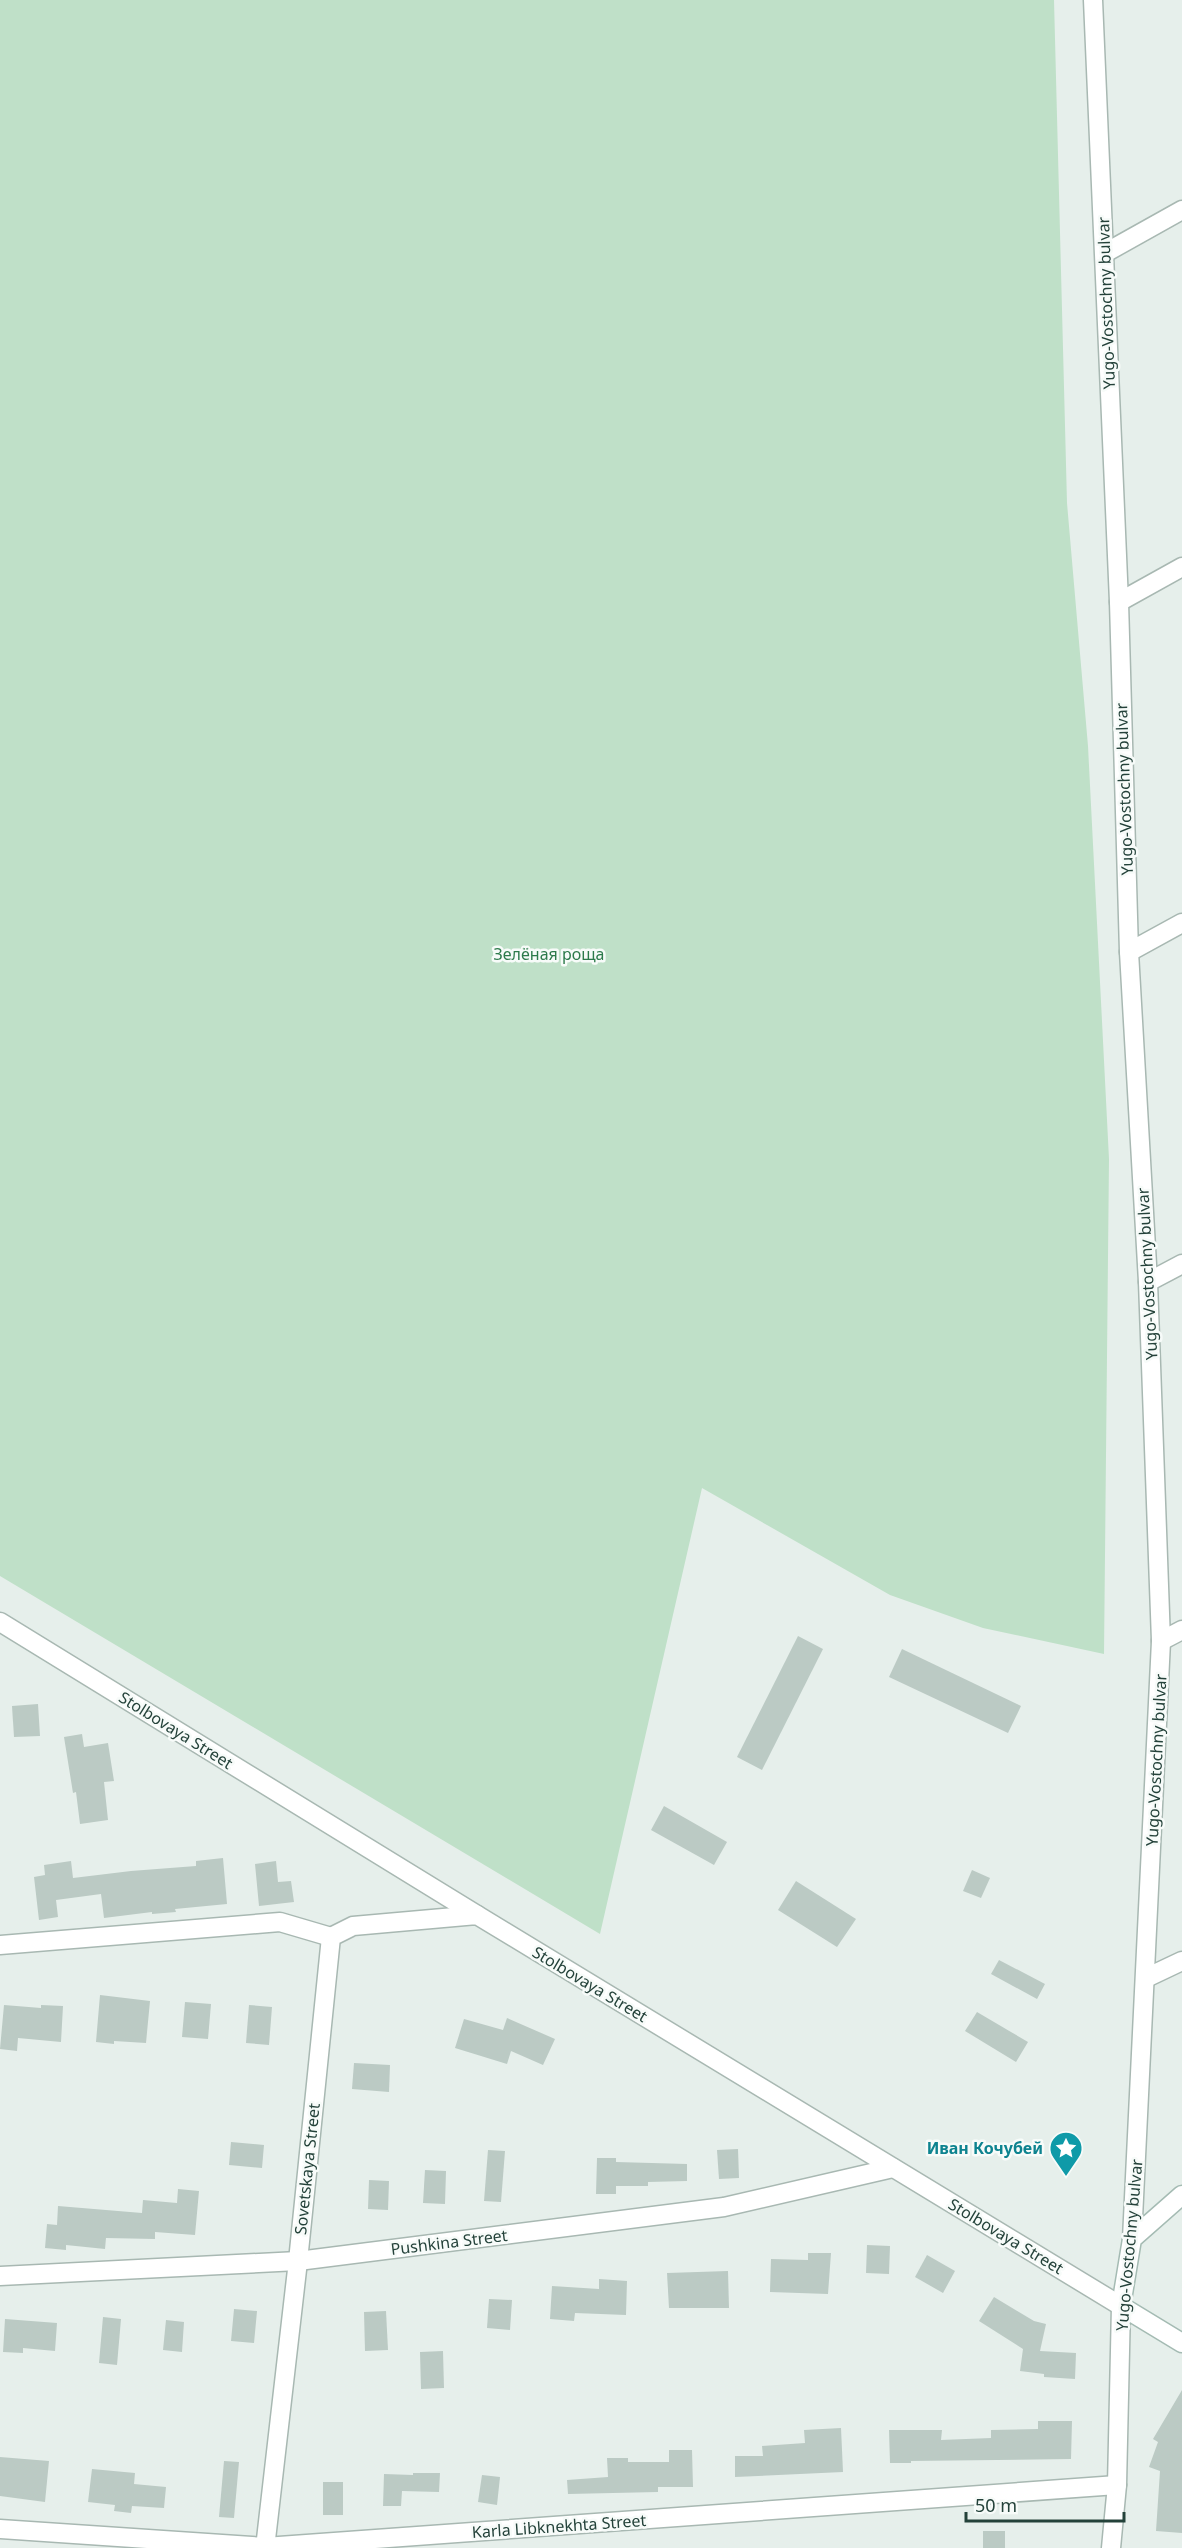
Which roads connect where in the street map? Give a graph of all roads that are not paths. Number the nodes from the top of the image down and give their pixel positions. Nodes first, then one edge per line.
1 (1093, 0) edge
2 (1182, 210) edge
3 (1105, 253) junction
4 (1182, 567) edge
5 (1119, 602) junction
6 (1182, 923) edge
7 (1129, 952) junction
8 (1182, 1264) edge
9 (1148, 1282) junction
10 (0, 1622) edge
11 (1182, 1630) edge
12 (1161, 1641) junction
13 (477, 1915) junction
14 (331, 1937) junction
15 (0, 1945) edge
16 (1182, 1961) edge
17 (1146, 1978) junction
18 (893, 2168) junction
19 (1182, 2195) edge
20 (1132, 2239) junction
21 (298, 2261) junction
22 (0, 2276) edge
23 (1121, 2306) junction
24 (1182, 2343) edge
25 (1117, 2485) junction
26 (0, 2529) edge
27 (265, 2547) edge
28 (1111, 2548) edge

1 - 3 street, Yugo-Vostochny bulvar
2 - 3 street
3 - 5 street, Yugo-Vostochny bulvar
4 - 5 street
5 - 7 street, Yugo-Vostochny bulvar
6 - 7 street
7 - 9 street, Yugo-Vostochny bulvar
8 - 9 street
9 - 12 street, Yugo-Vostochny bulvar
10 - 13 street, Stolbovaya Street
11 - 12 street
12 - 17 street, Yugo-Vostochny bulvar
13 - 14 street
13 - 18 street, Stolbovaya Street
14 - 15 street
14 - 21 street, Sovetskaya Street
16 - 17 street
17 - 20 street, Yugo-Vostochny bulvar
18 - 21 street, Pushkina Street
18 - 23 street, Stolbovaya Street
19 - 20 street
20 - 23 street, Yugo-Vostochny bulvar
21 - 22 street, Pushkina Street
21 - 27 street, Sovetskaya Street
23 - 24 street, Stolbovaya Street
23 - 25 street, Yugo-Vostochny bulvar
25 - 27 street, Karla Libknekhta Street
25 - 28 street, Yugo-Vostochny bulvar
26 - 27 street, Karla Libknekhta Street

